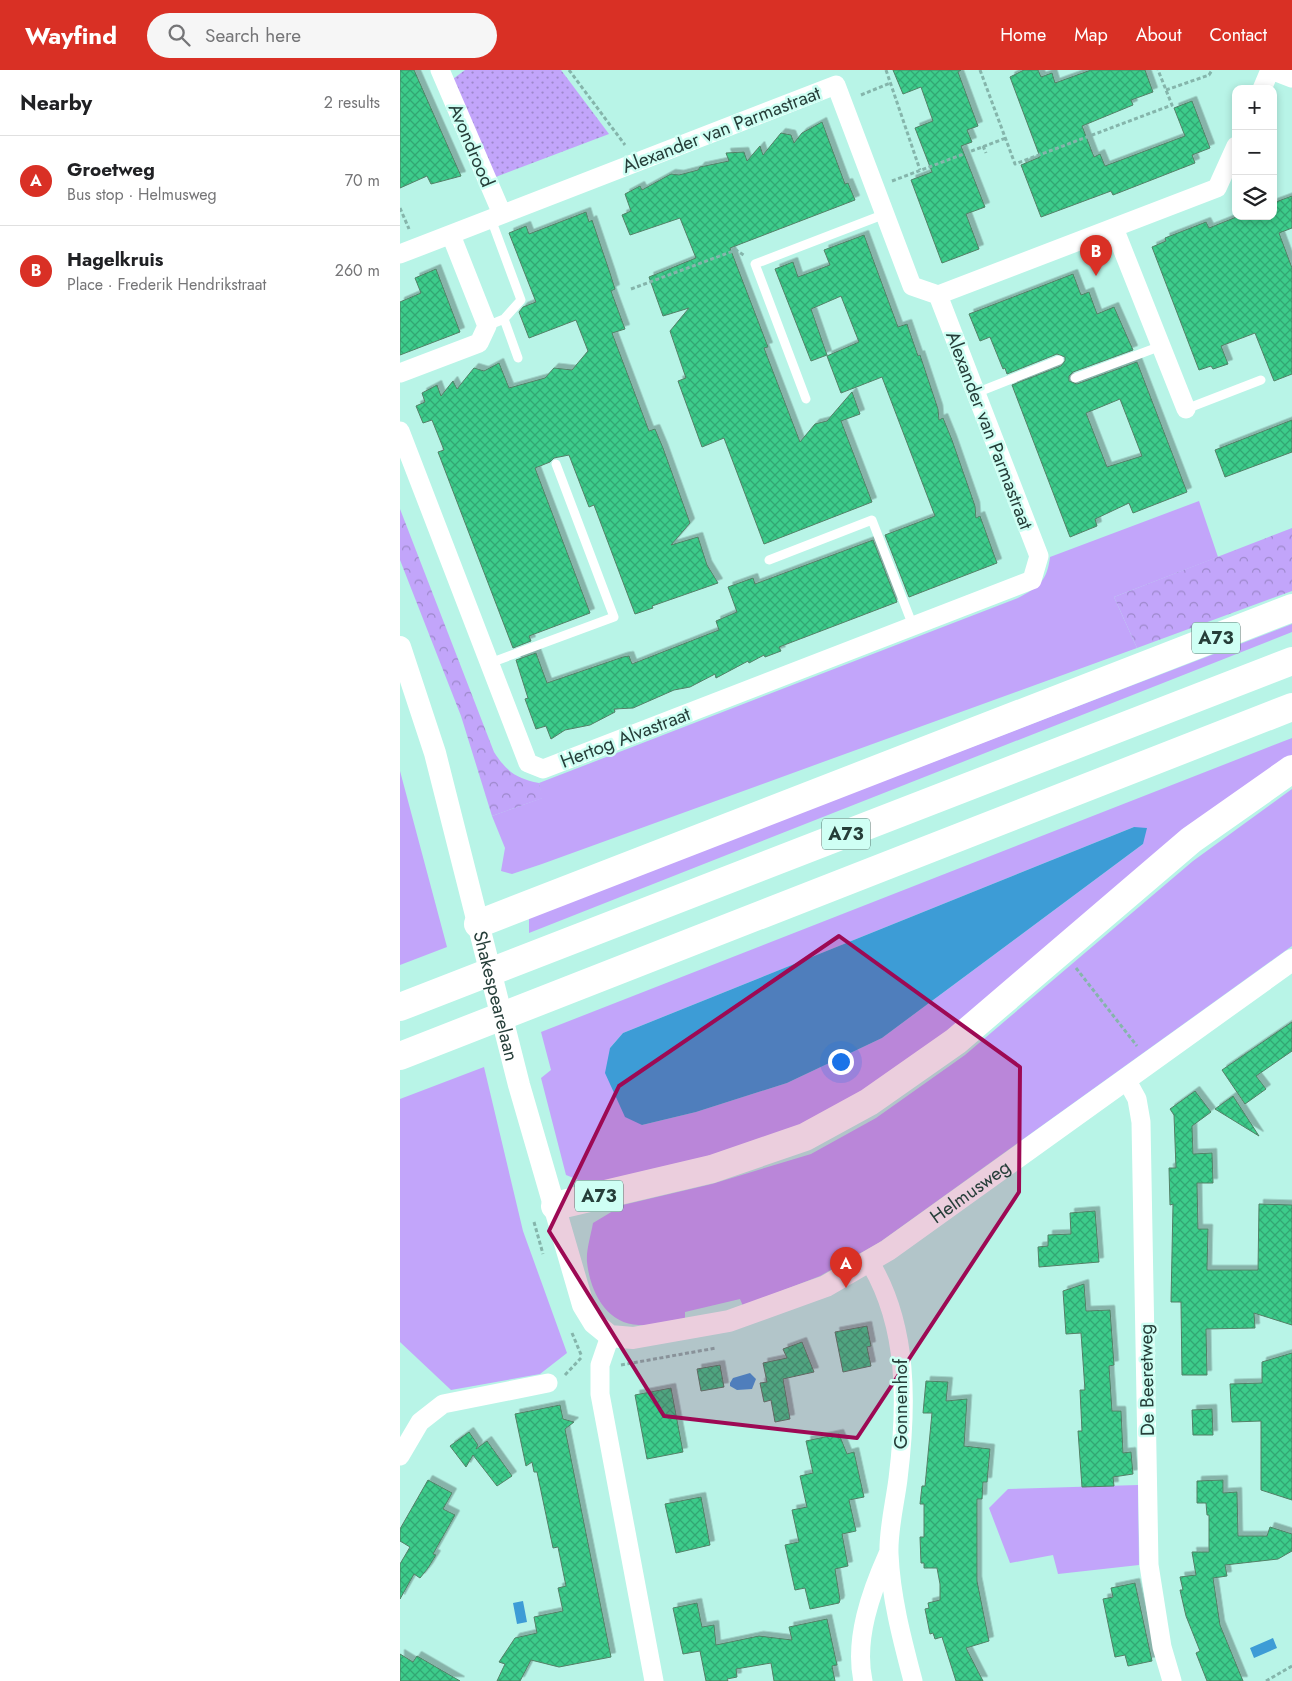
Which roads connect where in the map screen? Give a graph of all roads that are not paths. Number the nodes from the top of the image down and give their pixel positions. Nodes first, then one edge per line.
1 (1271, 70) edge
2 (443, 72) edge
3 (1292, 78) edge
4 (1264, 85) edge
5 (1232, 155) edge
6 (885, 214) junction
7 (497, 216) junction
8 (1114, 228) junction
9 (451, 235) junction
10 (400, 254) edge
11 (938, 294) junction
12 (495, 323) junction
13 (1161, 346) junction
14 (518, 358) dead end
15 (1059, 360) dead end
16 (400, 374) edge
17 (1075, 378) dead end
18 (1261, 380) dead end
19 (976, 393) junction
20 (806, 399) dead end
21 (1186, 409) joint
22 (400, 431) edge
23 (556, 464) dead end
24 (1039, 556) joint
25 (769, 560) dead end
26 (1292, 608) edge
27 (913, 626) junction
28 (400, 646) edge
29 (1292, 661) edge
30 (490, 663) junction
31 (1292, 707) edge
32 (1292, 769) edge
33 (479, 929) junction
34 (1292, 960) edge
35 (400, 1007) edge
36 (400, 1056) edge
37 (1126, 1079) junction
38 (555, 1206) junction
39 (869, 1261) junction
40 (610, 1336) junction
41 (548, 1383) dead end
42 (400, 1456) edge
43 (889, 1553) junction
44 (654, 1681) edge
45 (863, 1681) edge
46 (913, 1681) edge
47 (1172, 1681) edge

1 - 3 street
1 - 4 street
2 - 7 street, Avondrood
5 - 8 street
6 - 7 street, Alexander van Parmastraat
6 - 11 street, Alexander van Parmastraat
6 - 20 lane
7 - 9 street, Alexander van Parmastraat
7 - 12 lane
8 - 11 street
8 - 13 street
9 - 10 street, Alexander van Parmastraat
9 - 12 street
11 - 19 street, Alexander van Parmastraat
12 - 14 lane
12 - 16 street
13 - 17 lane
13 - 21 street
15 - 19 lane
18 - 21 lane
19 - 24 street, Alexander van Parmastraat
22 - 30 street, Hertog Alvastraat
23 - 30 lane
24 - 27 street, Hertog Alvastraat
25 - 27 lane
26 - 33 highway, A73
27 - 30 street, Hertog Alvastraat
28 - 33 street, Shakespearelaan
29 - 35 highway, A73
31 - 36 highway, A73
32 - 38 highway, A73
33 - 38 street, Shakespearelaan
34 - 37 street, Helmusweg
37 - 39 street, Helmusweg
37 - 47 street, De Beeretweg
38 - 40 street, Shakespearelaan
39 - 40 street, Helmusweg
39 - 43 street, Gonnenhof
40 - 44 street
41 - 42 street
43 - 45 street, Gonnenhof
43 - 46 street, Gonnenhof

